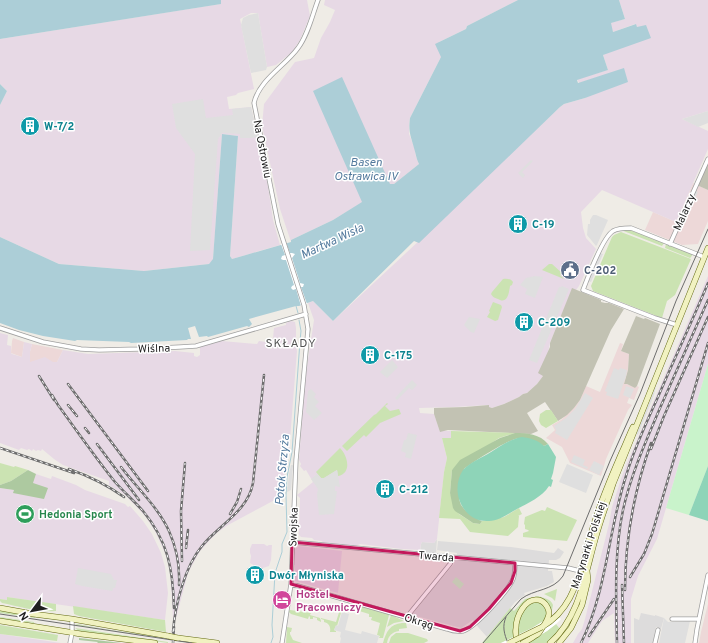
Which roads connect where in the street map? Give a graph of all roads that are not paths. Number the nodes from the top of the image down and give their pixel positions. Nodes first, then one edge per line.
1 (318, 0) edge
2 (708, 159) edge
3 (670, 244) junction
4 (708, 248) edge
5 (704, 257) junction
6 (306, 314) junction
7 (677, 325) junction
8 (0, 328) edge
9 (292, 542) junction
10 (453, 558) junction
11 (515, 563) junction
12 (583, 570) junction
13 (708, 575) edge
14 (291, 584) junction
15 (0, 608) edge
16 (408, 617) junction
17 (72, 619) junction
18 (672, 619) dead end
19 (699, 619) junction
20 (0, 621) edge
21 (568, 626) junction
22 (542, 627) junction
23 (658, 630) dead end
24 (72, 633) junction
25 (70, 643) edge
26 (155, 643) edge
27 (217, 643) edge
28 (282, 643) edge
29 (509, 643) edge
30 (518, 643) edge
31 (523, 643) edge
32 (550, 643) edge
33 (559, 643) edge
34 (655, 643) edge
35 (695, 643) edge

1 - 6 street, Na Ostrowiu
2 - 3 street, Malarzy
3 - 5 street
3 - 7 street
4 - 5 main road, Marynarki Polskiej
5 - 7 main road, Marynarki Polskiej
6 - 8 street, Wiślna
6 - 9 street, Swojska
7 - 12 main road, Marynarki Polskiej
9 - 10 street, Twarda
9 - 14 street, Swojska
10 - 11 street, Twarda
10 - 16 street
11 - 12 street, Twarda
11 - 16 street, Okrąg
12 - 21 main road, Marynarki Polskiej
12 - 22 main road, Marynarki Polskiej
13 - 19 street
14 - 16 street, Okrąg
14 - 28 street, Swojska
15 - 17 main road
17 - 24 street
17 - 27 main road, bridge
18 - 19 street
19 - 35 street
20 - 24 main road
21 - 32 main road, Marynarki Polskiej
21 - 33 main road
22 - 29 main road, Marynarki Polskiej, bridge
22 - 30 main road
22 - 31 main road
23 - 34 street
24 - 25 street
24 - 26 main road

